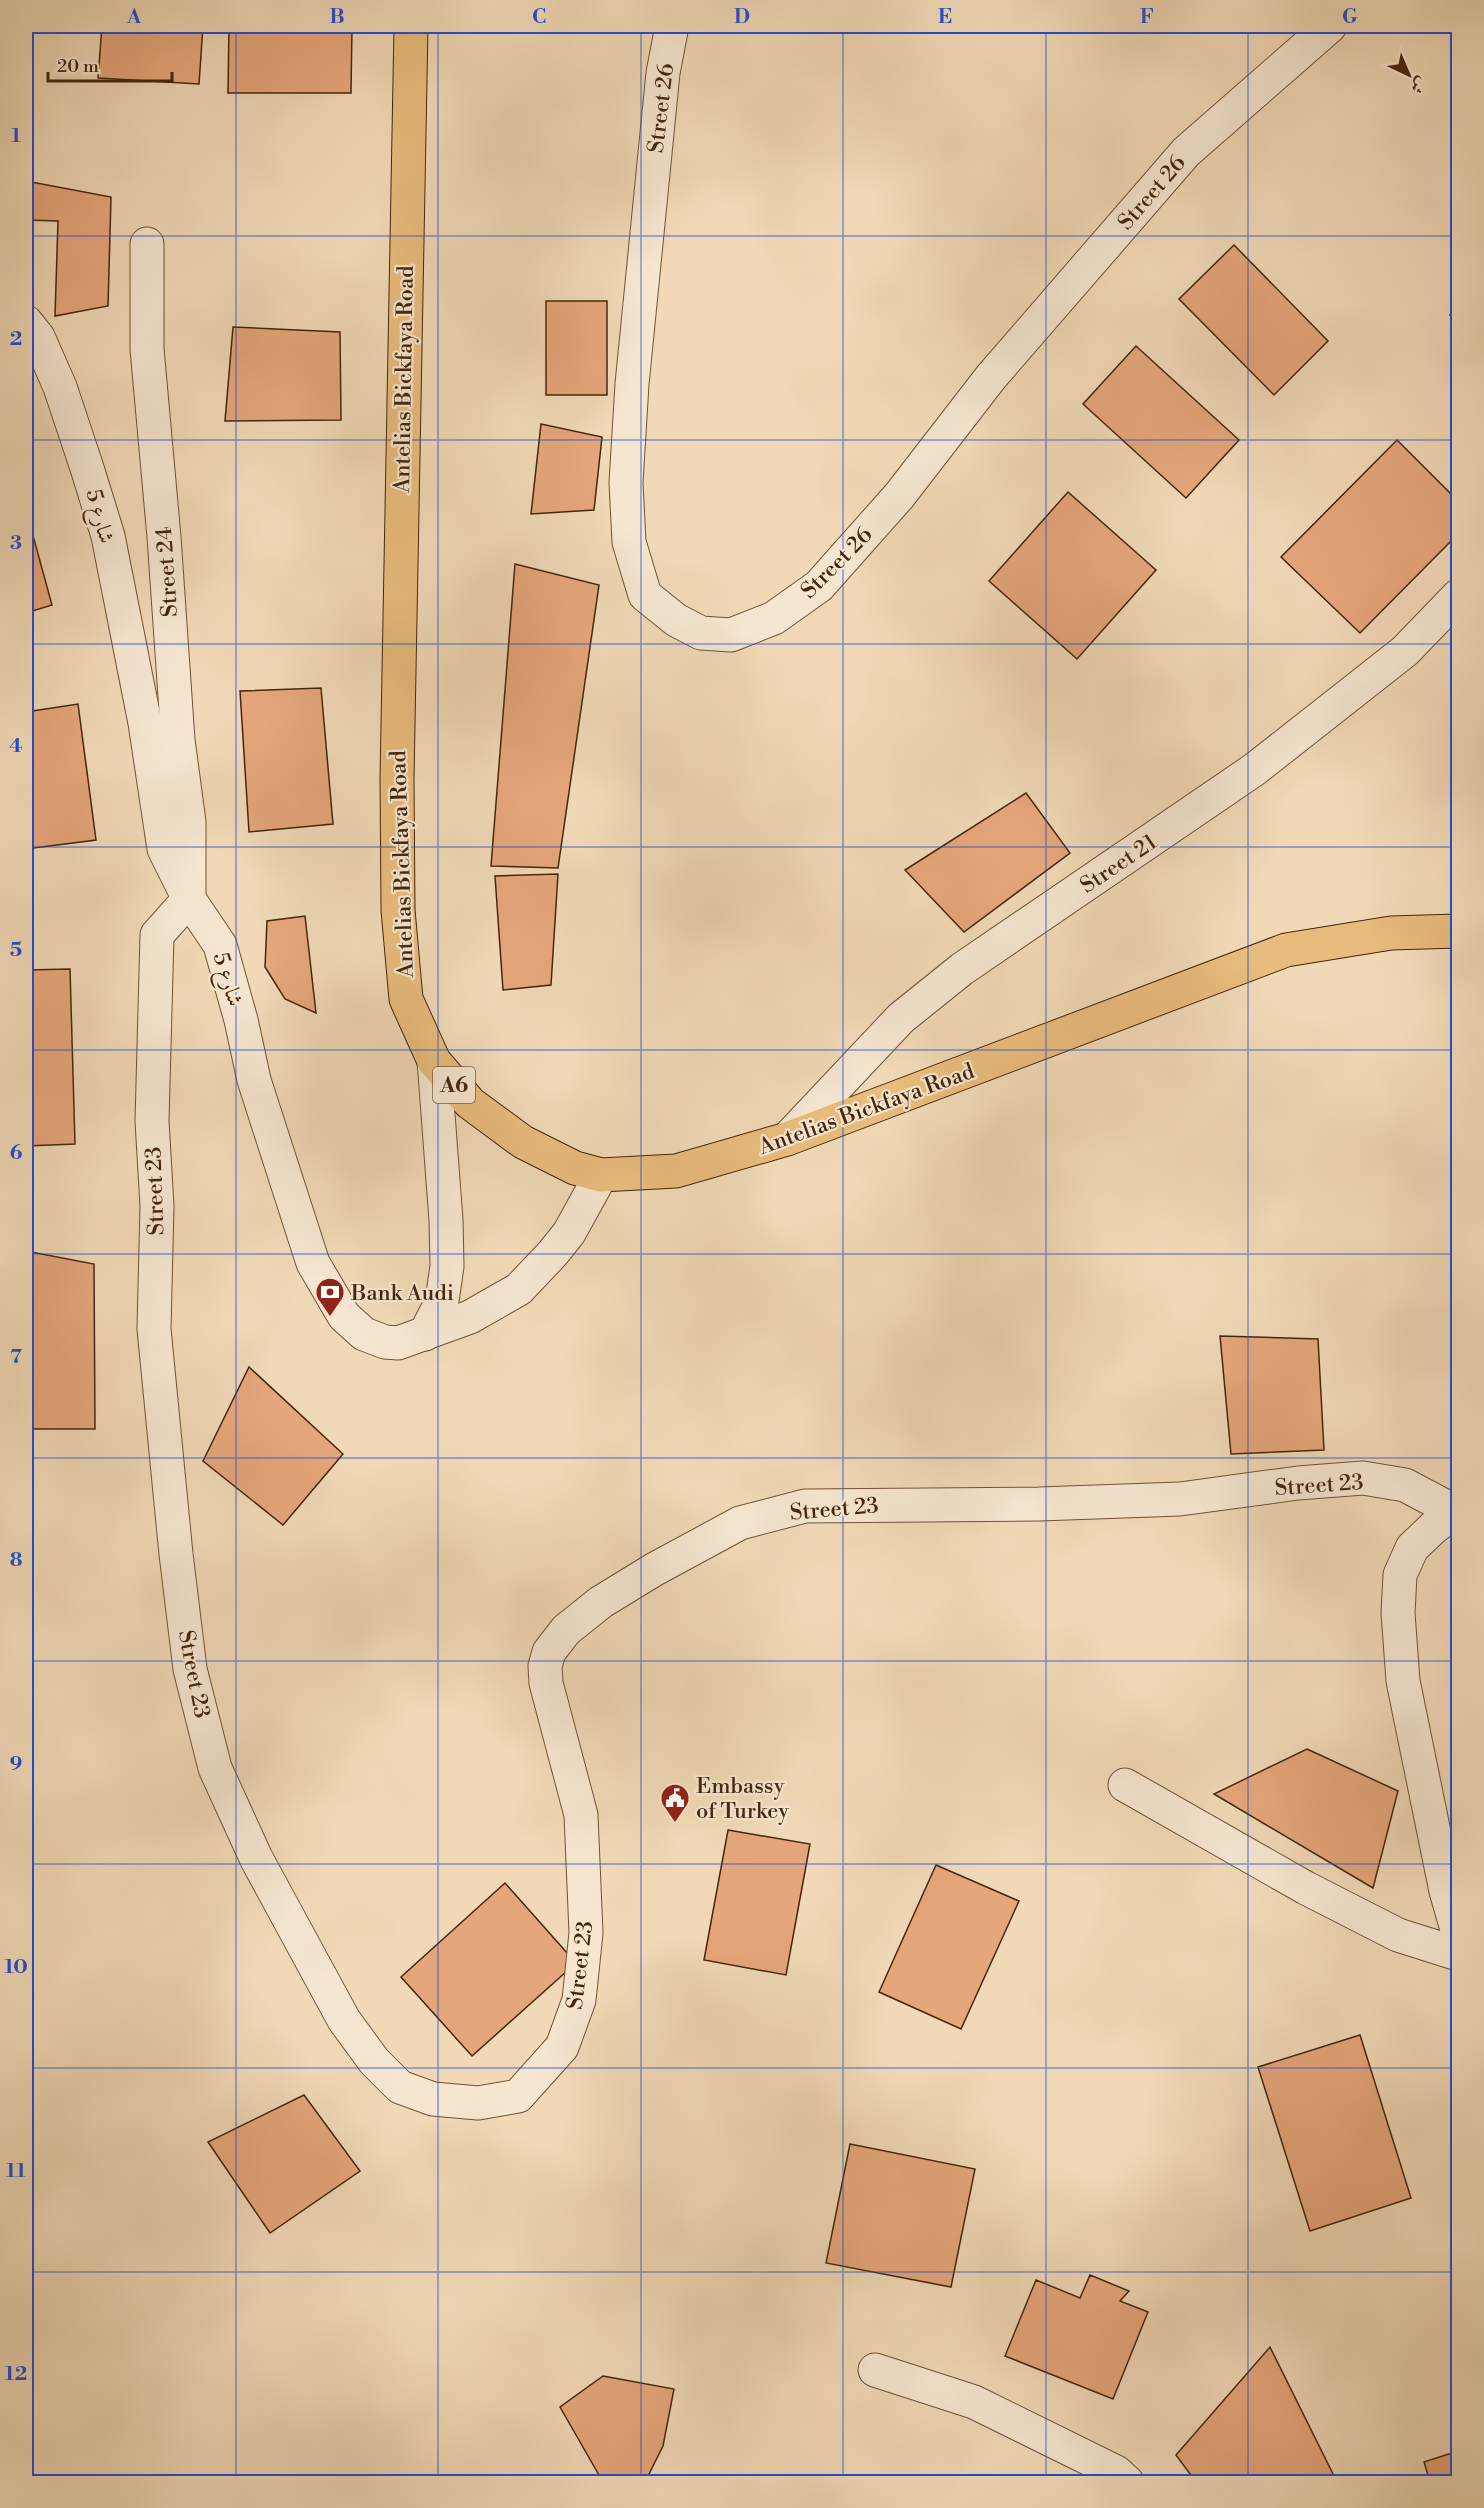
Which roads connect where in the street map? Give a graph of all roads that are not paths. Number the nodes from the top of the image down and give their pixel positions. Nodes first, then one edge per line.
1 (411, 26) edge
2 (672, 26) edge
3 (1330, 26) edge
4 (147, 244) dead end
5 (26, 322) edge
6 (1458, 596) edge
7 (189, 899) junction
8 (1458, 932) edge
9 (434, 1061) junction
10 (787, 1139) junction
11 (601, 1175) junction
12 (425, 1334) junction
13 (1456, 1510) edge
14 (1125, 1785) dead end
15 (1458, 1933) edge
16 (1458, 1954) edge
17 (875, 2370) dead end
18 (1127, 2482) edge

1 - 9 highway, Antelias Bickfaya Road / A6
2 - 3 street, Street 26
4 - 7 street, Street 24
5 - 7 street, شارع 5
6 - 10 street, Street 21
7 - 12 street, شارع 5
7 - 13 street, Street 23
8 - 10 highway, Antelias Bickfaya Road / A6
9 - 11 highway, Antelias Bickfaya Road / A6
9 - 12 street
10 - 11 highway, Antelias Bickfaya Road / A6
11 - 12 street, شارع 5
13 - 15 street
14 - 16 street
17 - 18 street

